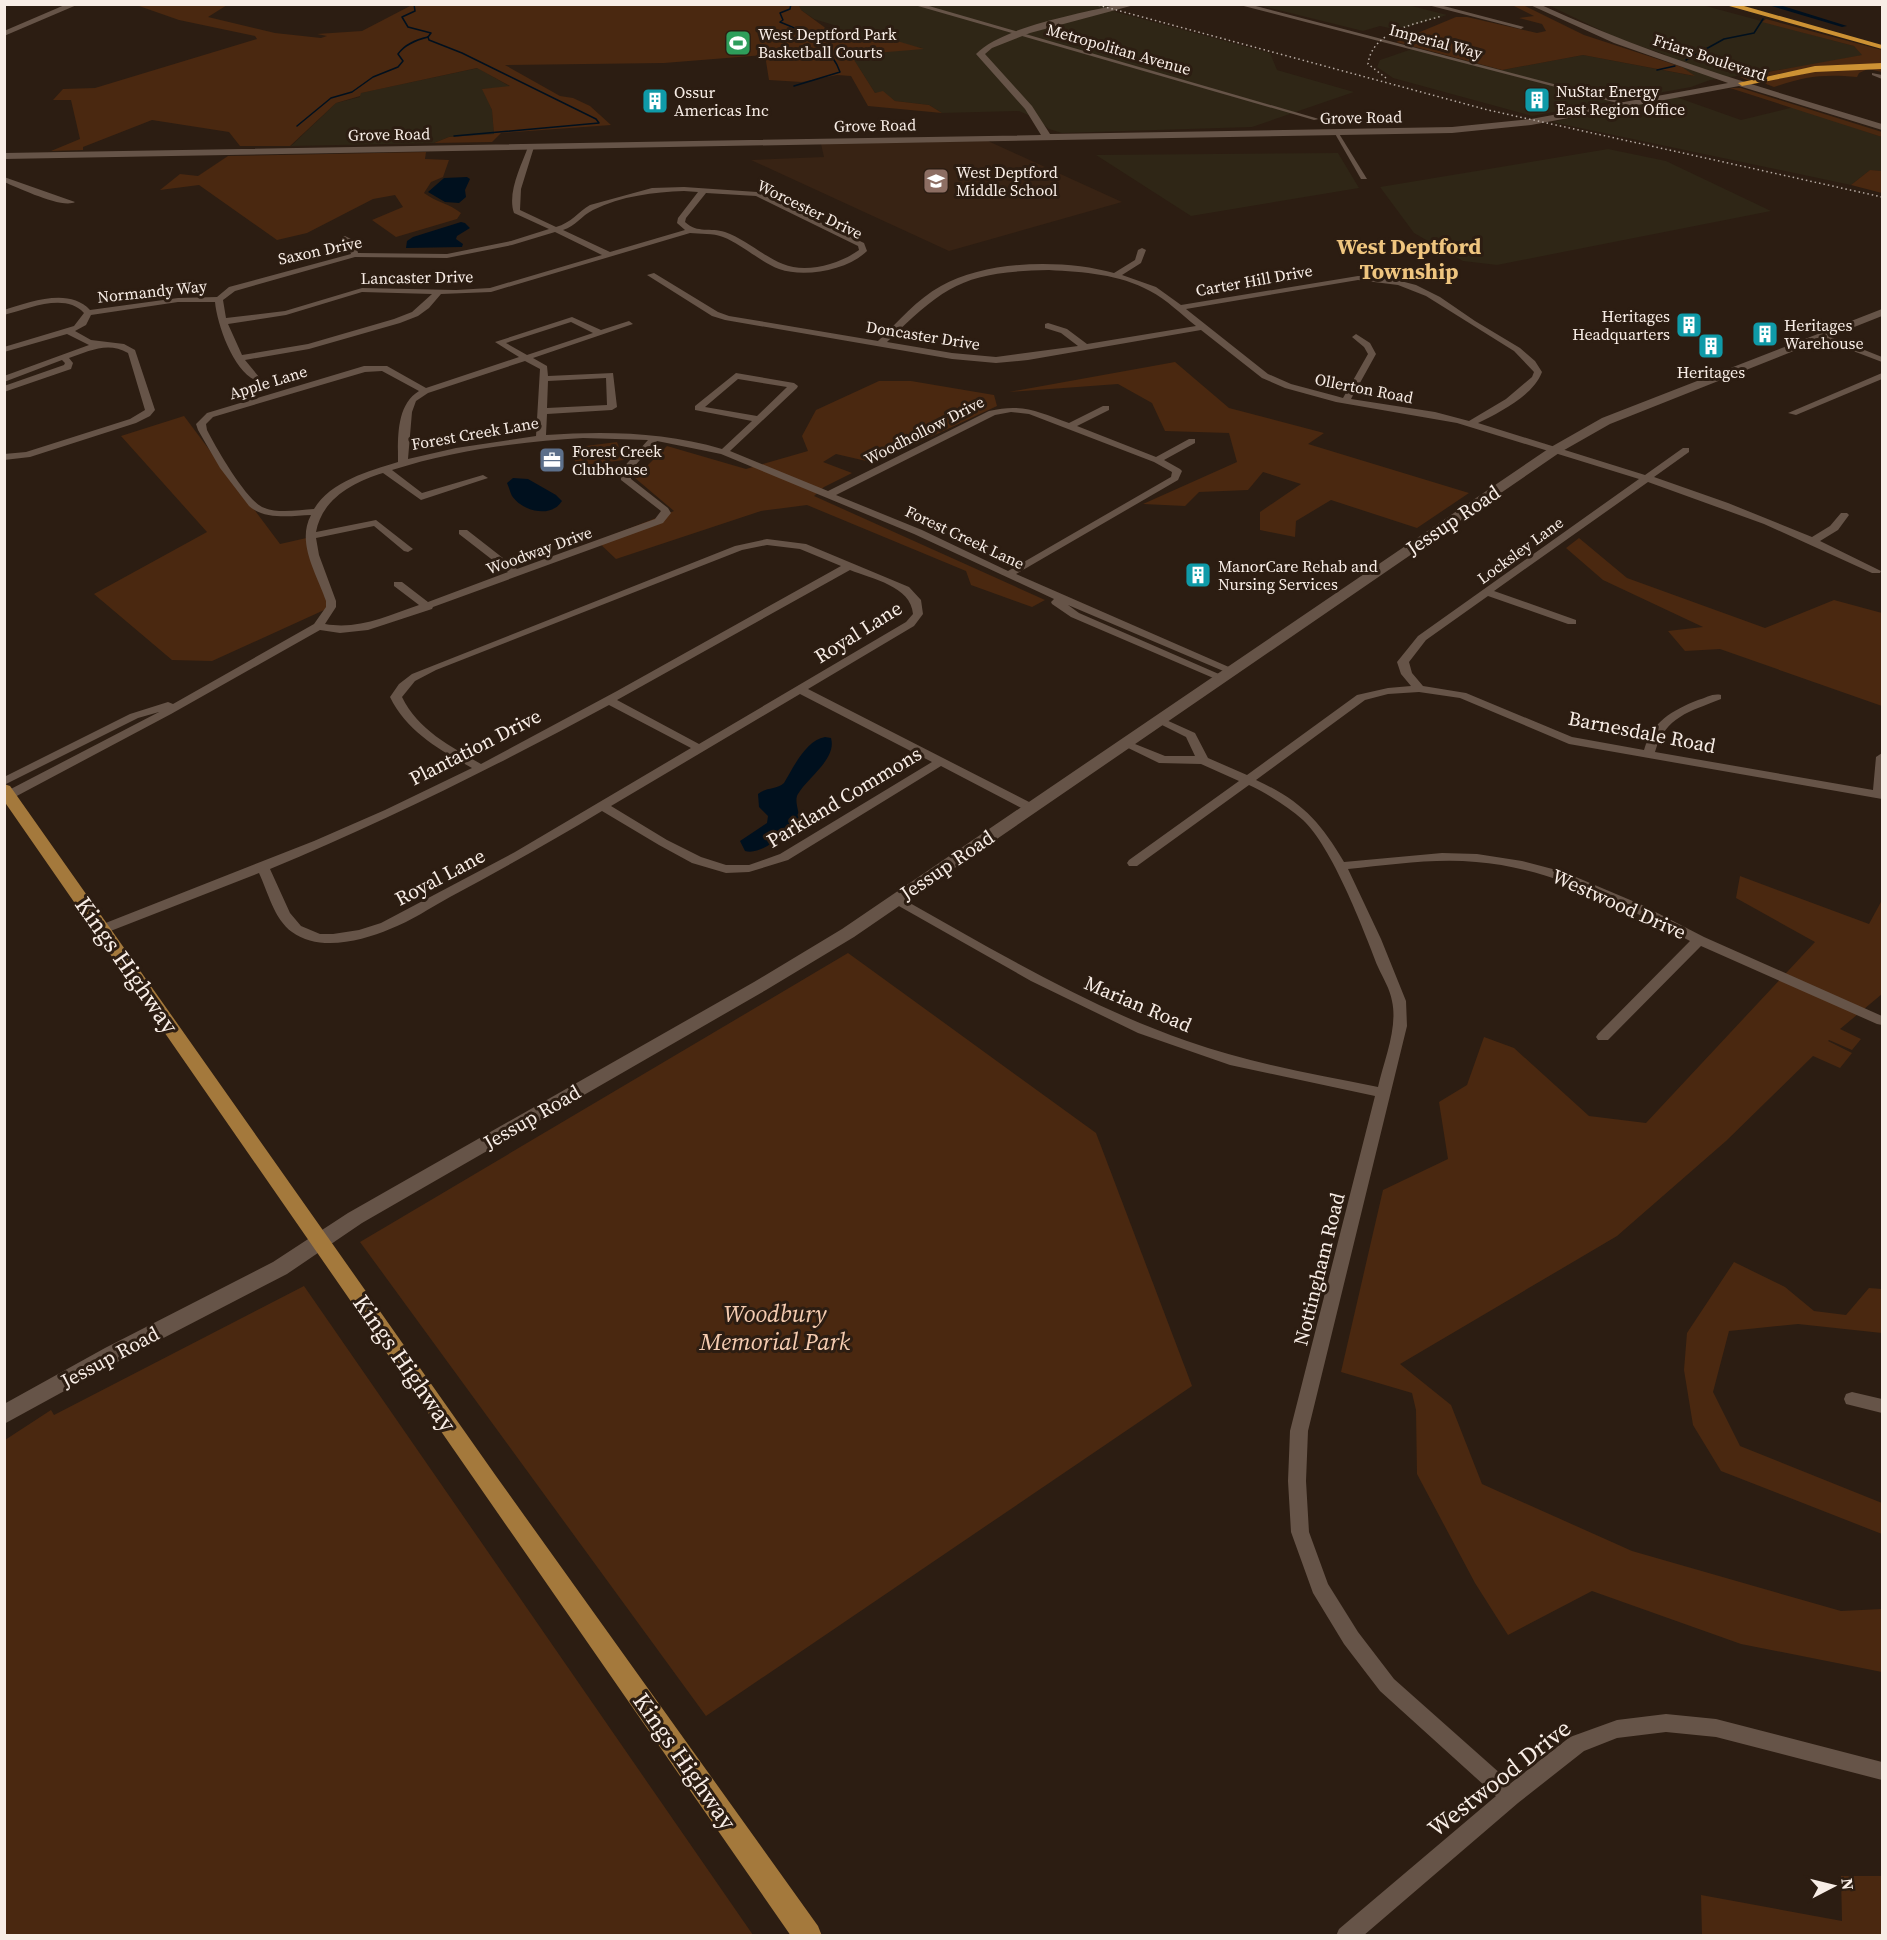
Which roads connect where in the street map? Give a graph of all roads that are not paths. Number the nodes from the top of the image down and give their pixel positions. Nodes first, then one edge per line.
1 (75, 4) edge
2 (914, 4) edge
3 (1114, 4) edge
4 (1134, 4) edge
5 (1239, 4) edge
6 (1427, 4) edge
7 (1532, 4) edge
8 (1718, 4) edge
9 (1726, 4) edge
10 (1747, 4) edge
11 (1754, 9) edge
12 (1521, 27) dead end
13 (1015, 33) junction
14 (4, 34) edge
15 (1879, 41) edge
16 (1882, 47) edge
17 (1882, 66) edge
18 (1874, 74) dead end
19 (1882, 77) edge
20 (1742, 83) junction
21 (1628, 104) junction
22 (1019, 111) dead end
23 (1316, 119) dead end
24 (1882, 128) edge
25 (1336, 133) junction
26 (1047, 137) junction
27 (531, 147) junction
28 (4, 156) edge
29 (1364, 177) dead end
30 (4, 179) edge
31 (704, 190) junction
32 (71, 202) dead end
33 (555, 231) junction
34 (690, 231) junction
35 (345, 238) dead end
36 (1142, 250) dead end
37 (355, 255) junction
38 (609, 255) junction
39 (651, 275) dead end
40 (1116, 275) junction
41 (438, 292) junction
42 (219, 299) junction
43 (1179, 308) junction
44 (1882, 312) edge
45 (4, 313) edge
46 (88, 314) junction
47 (224, 322) junction
48 (629, 324) dead end
49 (1048, 326) dead end
50 (1202, 327) junction
51 (69, 331) junction
52 (600, 333) junction
53 (1822, 336) junction
54 (1356, 337) dead end
55 (99, 344) junction
56 (880, 344) junction
57 (1085, 347) junction
58 (4, 350) edge
59 (239, 357) junction
60 (527, 357) junction
61 (65, 358) junction
62 (1882, 360) edge
63 (1882, 376) edge
64 (255, 377) dead end
65 (4, 379) edge
66 (545, 379) junction
67 (4, 389) edge
68 (425, 391) junction
69 (1346, 400) junction
70 (1106, 408) dead end
71 (543, 411) junction
72 (1793, 413) dead end
73 (758, 419) junction
74 (1469, 424) junction
75 (1069, 427) junction
76 (541, 437) junction
77 (654, 439) junction
78 (1192, 441) dead end
79 (1555, 450) junction
80 (1686, 450) dead end
81 (724, 452) junction
82 (4, 457) edge
83 (1157, 460) junction
84 (402, 463) junction
85 (386, 470) junction
86 (483, 478) dead end
87 (1645, 478) junction
88 (830, 494) junction
89 (318, 512) junction
90 (1844, 515) dead end
91 (463, 532) dead end
92 (311, 536) junction
93 (1812, 541) junction
94 (408, 549) dead end
95 (849, 566) junction
96 (1876, 571) dead end
97 (517, 574) junction
98 (1008, 575) junction
99 (398, 584) dead end
100 (1486, 592) junction
101 (428, 607) junction
102 (1572, 622) dead end
103 (318, 626) junction
104 (1227, 674) junction
105 (800, 689) junction
106 (1419, 689) junction
107 (1717, 697) dead end
108 (608, 700) junction
109 (1160, 721) junction
110 (1126, 744) junction
111 (699, 748) junction
112 (1648, 754) junction
113 (1882, 757) edge
114 (1203, 760) junction
115 (940, 762) junction
116 (480, 768) junction
117 (1249, 780) junction
118 (6, 789) edge
119 (1881, 794) edge
120 (603, 806) junction
121 (1031, 808) junction
122 (1133, 863) dead end
123 (1340, 866) junction
124 (263, 868) junction
125 (896, 901) junction
126 (103, 929) junction
127 (1699, 940) junction
128 (1882, 1021) edge
129 (1603, 1036) dead end
130 (1385, 1093) junction
131 (321, 1242) junction
132 (1851, 1399) dead end
133 (1882, 1406) edge
134 (4, 1415) edge
135 (1882, 1771) edge
136 (1511, 1796) junction
137 (808, 1935) edge
138 (1346, 1935) edge

1 - 14 street
2 - 13 street, Metropolitan Avenue
3 - 13 street
4 - 13 street
5 - 21 street, Imperial Way
6 - 12 street
7 - 20 street, Friars Boulevard
8 - 11 highway
9 - 11 highway
10 - 15 highway
11 - 15 highway
11 - 16 highway
13 - 22 street
13 - 23 street, Metropolitan Avenue
13 - 26 street
17 - 20 highway
18 - 19 street
20 - 21 street, Grove Road
20 - 24 street, Friars Boulevard
21 - 25 street, Grove Road
25 - 26 street, Grove Road
25 - 29 street
26 - 27 street, Grove Road
27 - 28 street, Grove Road
27 - 33 street
30 - 32 street
31 - 33 street, Worcester Drive
31 - 34 street
31 - 34 street, Worcester Drive
33 - 37 street, Saxon Drive
33 - 38 street
34 - 38 street, Worcester Drive
35 - 37 street
36 - 40 street
37 - 42 street, Saxon Drive
38 - 41 street, Lancaster Drive
39 - 56 street, Doncaster Drive
40 - 43 street, Ollerton Road
40 - 56 street, Ollerton Road
41 - 47 street, Lancaster Drive
41 - 59 street
42 - 46 street, Normandy Way
42 - 47 street
43 - 50 street, Ollerton Road
43 - 74 street, Carter Hill Drive
44 - 53 street, Jessup Road
45 - 46 street
46 - 51 street
47 - 59 street
48 - 52 street
49 - 57 street
50 - 57 street, Doncaster Drive
50 - 69 street, Ollerton Road
51 - 55 street
51 - 58 street
52 - 60 street
52 - 60 street
53 - 62 street
53 - 79 street, Jessup Road
54 - 69 street
55 - 61 street
55 - 82 street
56 - 57 street, Doncaster Drive
59 - 64 street
60 - 66 street
60 - 68 street
61 - 65 street
61 - 67 street
63 - 72 street
66 - 71 street
66 - 71 street
68 - 84 street
68 - 89 street, Apple Lane
69 - 74 street, Ollerton Road
70 - 75 street
71 - 76 street
73 - 73 street
73 - 81 street
74 - 79 street, Ollerton Road
75 - 83 street, Woodhollow Drive
75 - 88 street, Woodhollow Drive
76 - 77 street, Forest Creek Lane
76 - 84 street, Forest Creek Lane
77 - 81 street, Forest Creek Lane
77 - 97 street, Woodway Drive
78 - 83 street
79 - 87 street, Ollerton Road
79 - 104 street, Jessup Road
80 - 87 street, Locksley Lane
81 - 88 street, Forest Creek Lane
83 - 98 street, Woodhollow Drive
84 - 85 street, Forest Creek Lane
85 - 86 street
85 - 89 street, Forest Creek Lane
87 - 93 street, Ollerton Road
87 - 100 street, Locksley Lane
88 - 98 street, Forest Creek Lane
89 - 92 street, Forest Creek Lane
90 - 93 street
91 - 97 street
92 - 94 street
92 - 103 street, Forest Creek Lane
93 - 96 street, Ollerton Road
95 - 105 street, Royal Lane
95 - 108 street, Plantation Drive
95 - 116 street, Royal Lane
97 - 101 street, Woodway Drive
98 - 104 street, Forest Creek Lane
99 - 101 street
100 - 102 street
100 - 106 street, Locksley Lane
101 - 103 street, Woodway Drive
103 - 118 street
104 - 109 street, Jessup Road
105 - 111 street, Royal Lane
105 - 115 street
106 - 112 street, Barnesdale Road
106 - 117 street, Barnesdale Road
107 - 112 street
108 - 111 street
108 - 116 street, Plantation Drive
109 - 110 street, Jessup Road
109 - 114 street
110 - 114 street, Nottingham Road
110 - 121 street, Jessup Road
111 - 120 street, Royal Lane
112 - 119 street, Barnesdale Road
113 - 119 street
114 - 117 street, Nottingham Road
115 - 120 street, Parkland Commons
115 - 121 street
116 - 124 street, Plantation Drive
117 - 122 street, Barnesdale Road
117 - 123 street, Nottingham Road
118 - 126 main road, Kings Highway
120 - 124 street, Royal Lane
121 - 125 street, Jessup Road
123 - 127 street, Westwood Drive
123 - 130 street, Nottingham Road
124 - 126 street, Plantation Drive
125 - 130 street, Marian Road
125 - 131 street, Jessup Road
126 - 131 main road, Kings Highway
127 - 128 street, Westwood Drive
127 - 129 street
130 - 136 street, Nottingham Road
131 - 134 street, Jessup Road
131 - 137 main road, Kings Highway
132 - 133 street
135 - 136 street, Westwood Drive
136 - 138 street, Westwood Drive

